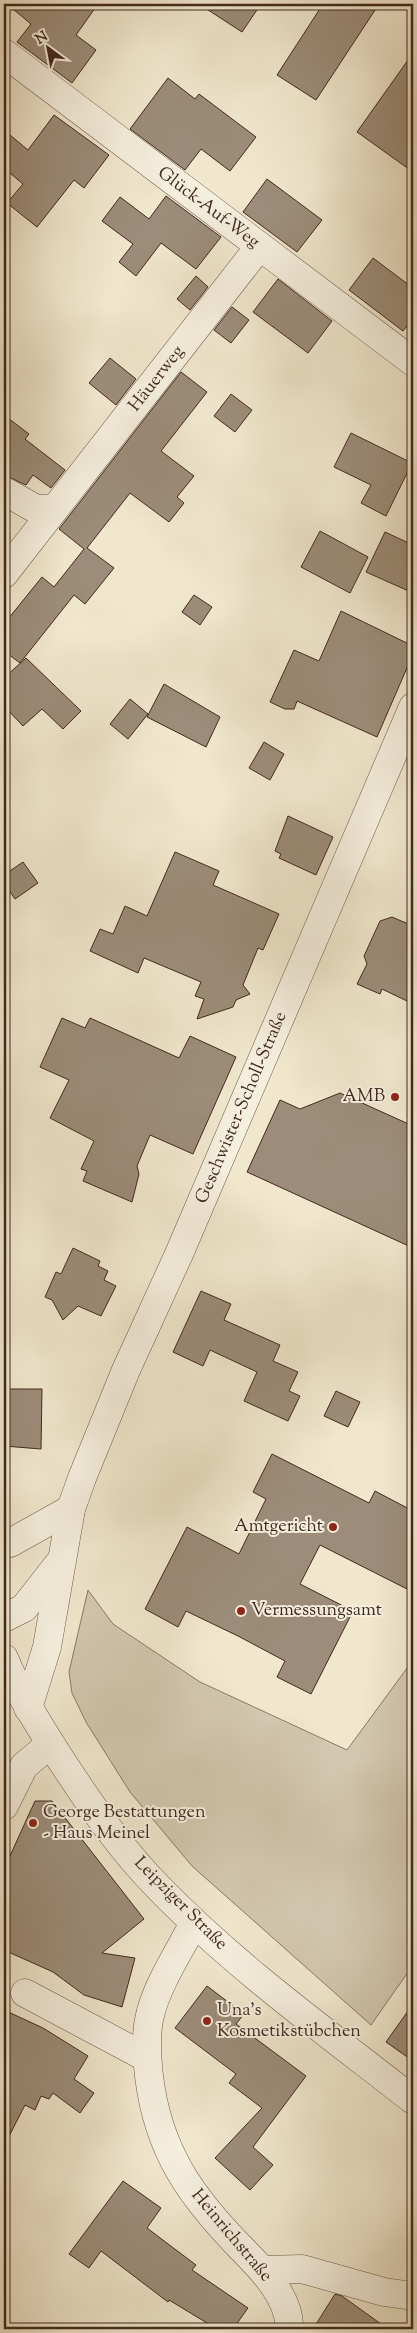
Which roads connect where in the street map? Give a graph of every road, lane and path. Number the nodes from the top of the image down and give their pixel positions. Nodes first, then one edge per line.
1 (4, 53) edge
2 (259, 247) junction
3 (413, 362) edge
4 (4, 491) edge
5 (53, 509) junction
6 (4, 574) edge
7 (413, 707) edge
8 (71, 1509) junction
9 (4, 1542) edge
10 (63, 1558) junction
11 (4, 1618) edge
12 (4, 1658) edge
13 (28, 1708) junction
14 (50, 1744) junction
15 (4, 1806) edge
16 (194, 1923) junction
17 (24, 1993) dead end
18 (147, 2058) junction
19 (413, 2100) edge
20 (263, 2270) junction
21 (413, 2296) edge
22 (289, 2329) edge

1 - 2 street, Glück-Auf-Weg
2 - 3 street, Glück-Auf-Weg
2 - 5 street, Häuerweg
4 - 5 street
5 - 6 street, Häuerweg
7 - 8 street, Geschwister-Scholl-Straße
8 - 9 street
8 - 10 street, Geschwister-Scholl-Straße
10 - 11 street, Geschwister-Scholl-Straße
10 - 13 street, Geschwister-Scholl-Straße
12 - 13 street, Leipziger Straße
13 - 14 street, Leipziger Straße
14 - 15 street
14 - 16 street, Leipziger Straße
16 - 18 street, Heinrichstraße
16 - 19 street, Leipziger Straße
17 - 18 street
18 - 20 street, Heinrichstraße
20 - 21 street
20 - 22 street, Heinrichstraße

